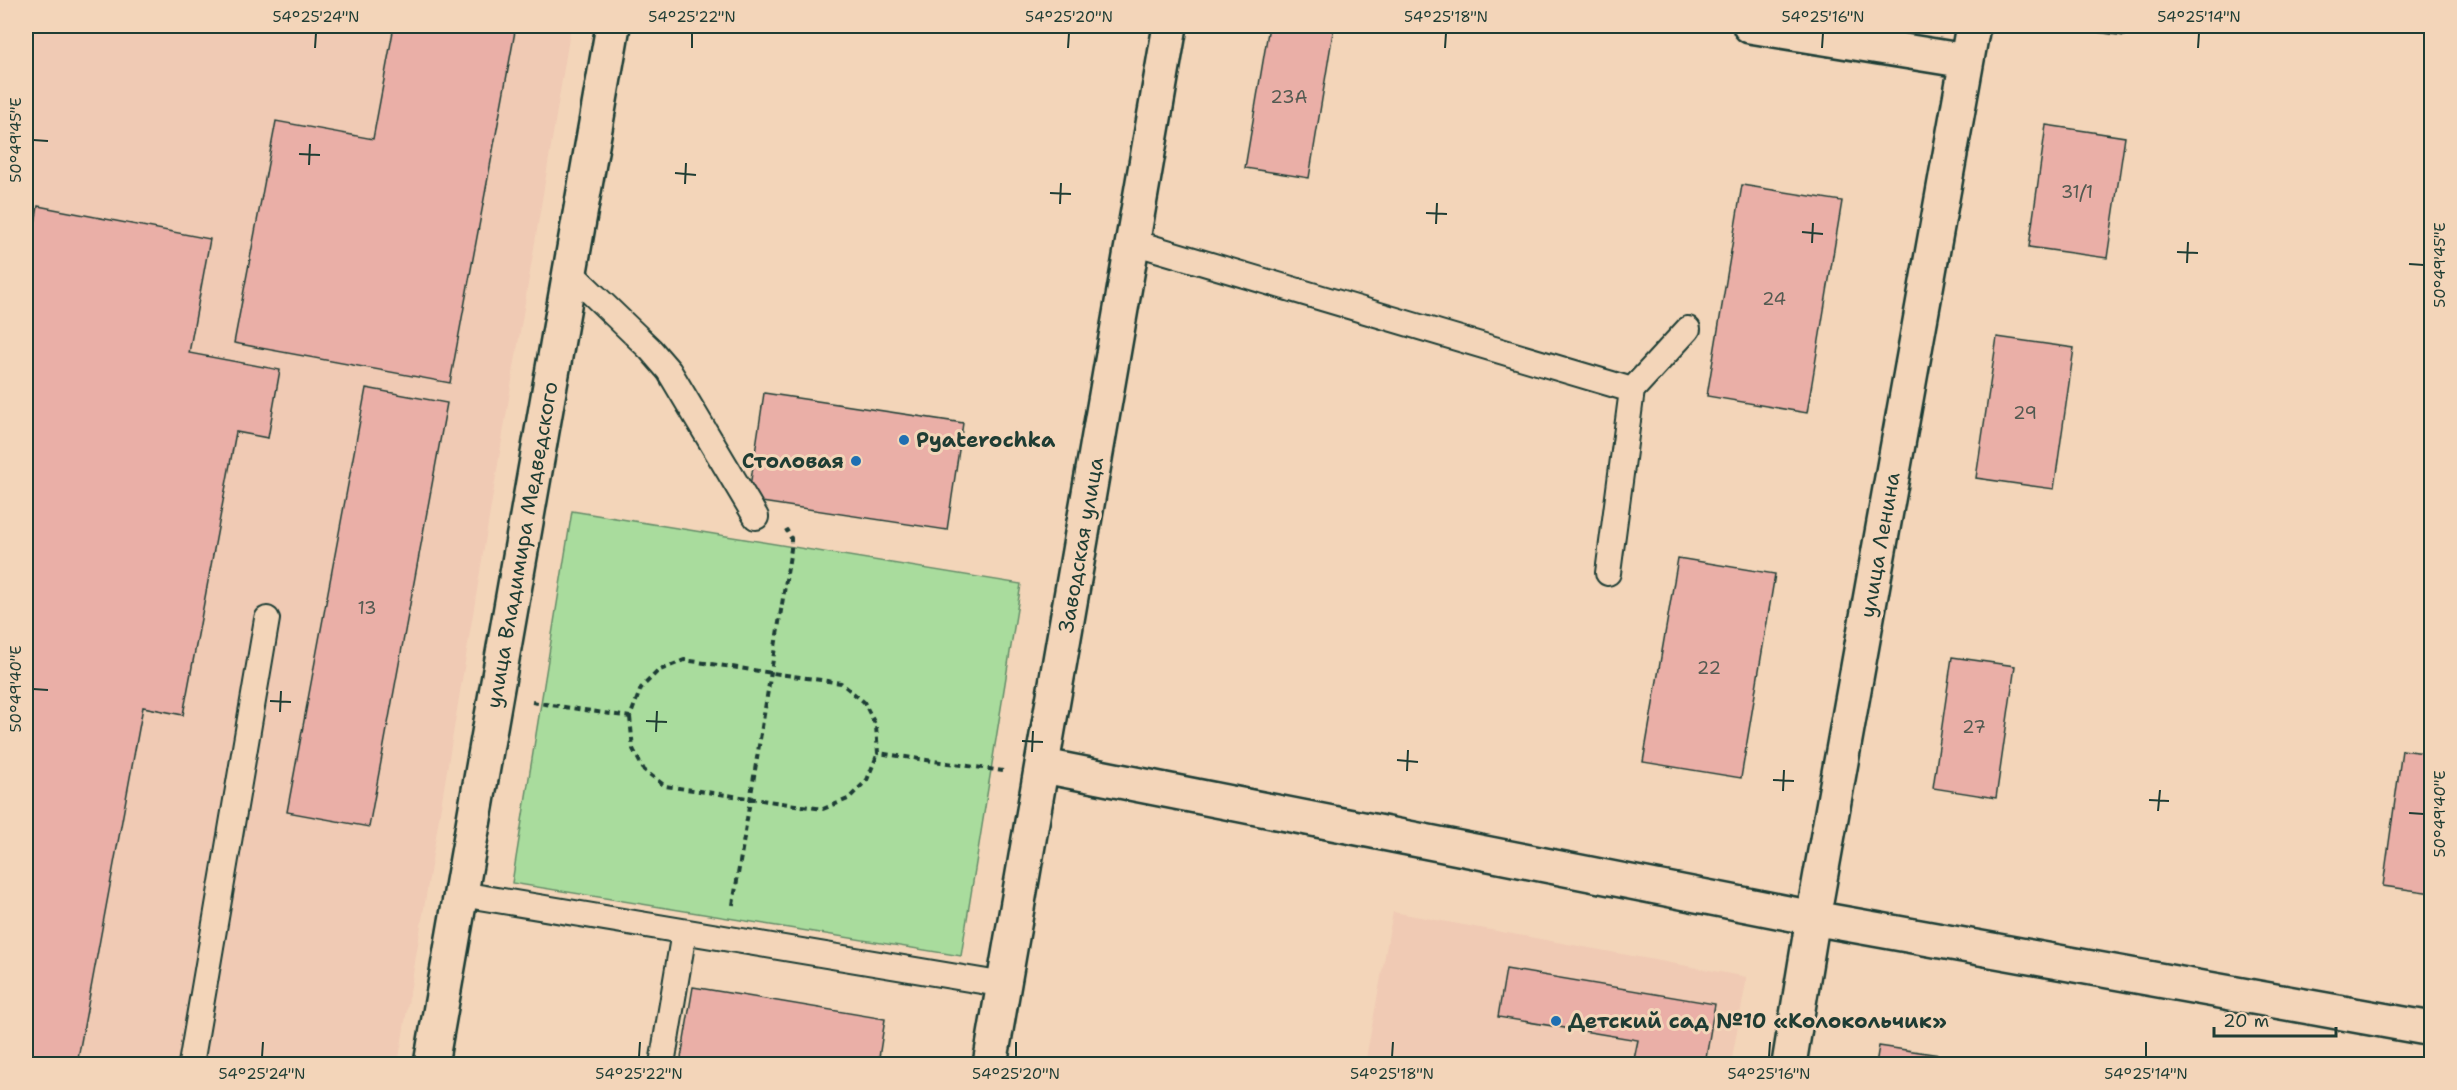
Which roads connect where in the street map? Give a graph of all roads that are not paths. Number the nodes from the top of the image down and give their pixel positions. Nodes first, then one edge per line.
1 (614, 26) edge
2 (1170, 26) edge
3 (1750, 26) edge
4 (1973, 26) edge
5 (1966, 62) junction
6 (1133, 242) junction
7 (570, 272) junction
8 (1688, 329) dead end
9 (1632, 390) junction
10 (756, 517) road end
11 (1608, 573) dead end
12 (267, 619) dead end
13 (1043, 771) junction
14 (461, 894) junction
15 (1813, 918) junction
16 (684, 932) junction
17 (1005, 985) junction
18 (2432, 1029) edge
19 (191, 1065) edge
20 (431, 1065) edge
21 (662, 1065) edge
22 (990, 1065) edge
23 (1789, 1065) edge

1 - 7 street, улица Владимира Медведского
2 - 6 street, Заводская улица
3 - 5 street
4 - 5 street, улица Ленина
5 - 15 street, улица Ленина
6 - 9 lane
6 - 13 street, Заводская улица
7 - 10 lane
7 - 14 street, улица Владимира Медведского
8 - 9 lane
9 - 11 lane
12 - 19 lane
13 - 15 street
13 - 17 street, Заводская улица
14 - 16 lane
14 - 20 street, улица Владимира Медведского
15 - 18 street
15 - 23 street, улица Ленина
16 - 17 lane
16 - 21 lane
17 - 22 street, Заводская улица

